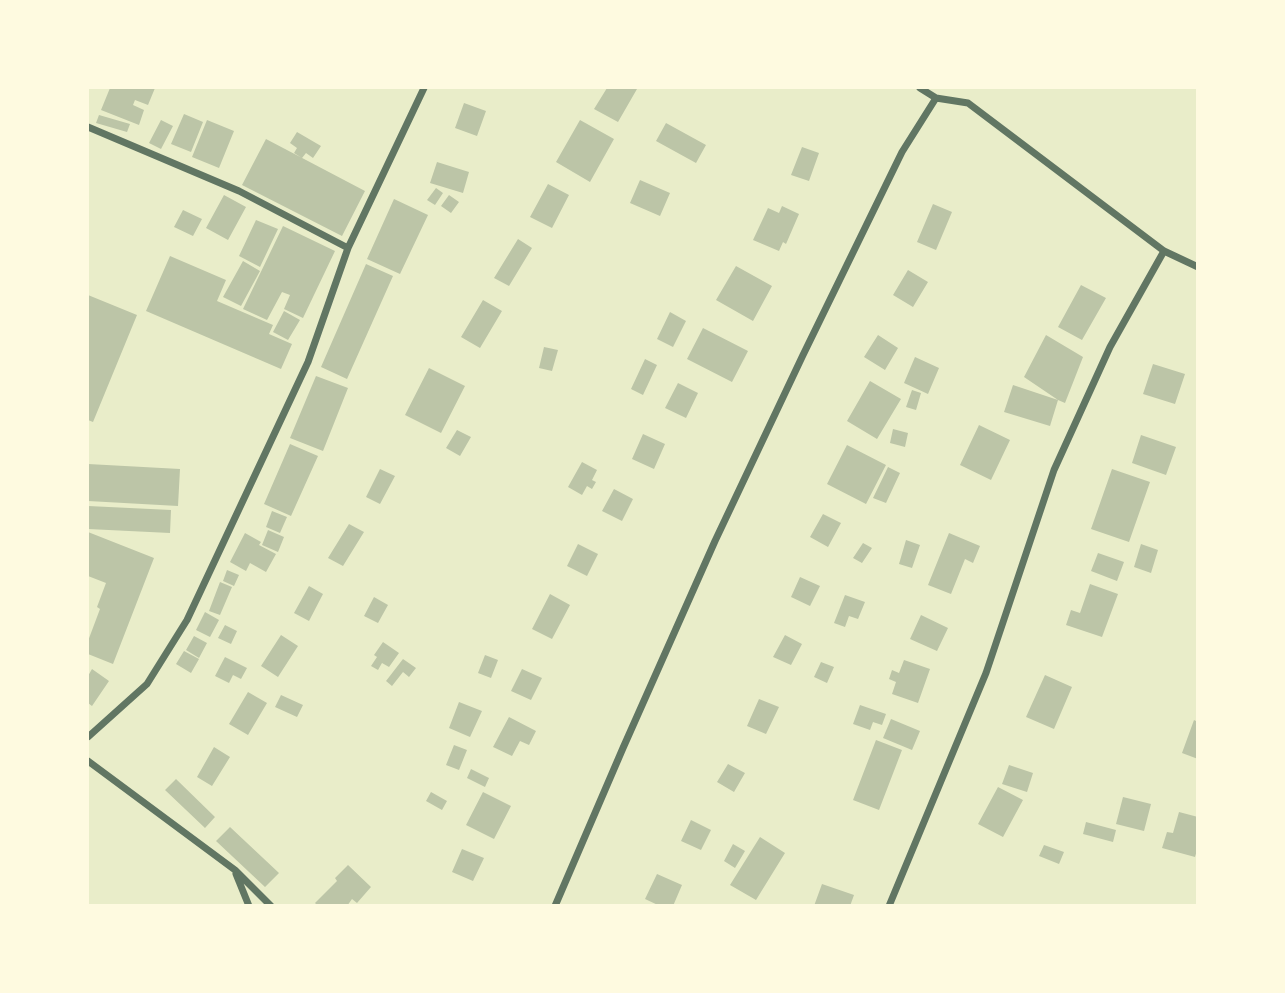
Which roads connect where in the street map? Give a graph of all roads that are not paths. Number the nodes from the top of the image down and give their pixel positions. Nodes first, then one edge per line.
1 (424, 88) edge
2 (920, 88) edge
3 (936, 98) junction
4 (88, 127) edge
5 (348, 248) junction
6 (1164, 251) junction
7 (1198, 267) edge
8 (88, 737) edge
9 (88, 761) edge
10 (235, 870) junction
11 (249, 905) edge
12 (271, 905) edge
13 (555, 905) edge
14 (889, 905) edge

1 - 5 street
2 - 3 street
3 - 6 street
3 - 13 street
4 - 5 street
5 - 8 street
6 - 7 street
6 - 14 street
9 - 10 street
10 - 11 street
10 - 12 street

